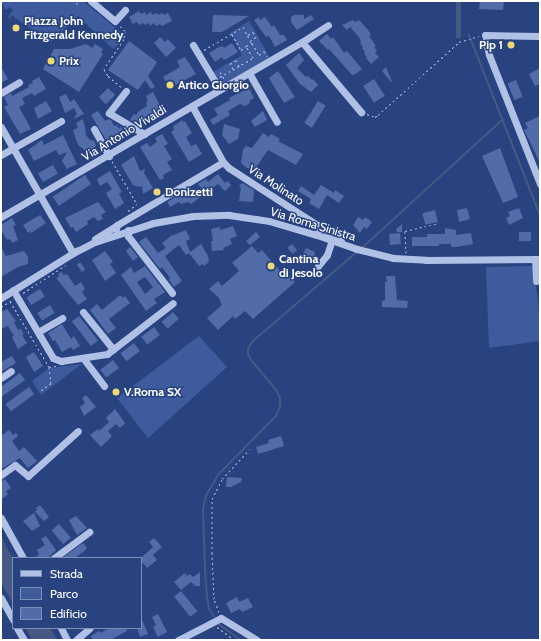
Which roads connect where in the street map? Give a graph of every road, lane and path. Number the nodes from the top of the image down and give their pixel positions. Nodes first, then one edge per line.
1 (79, 1) edge
2 (91, 1) edge
3 (76, 4) dead end
4 (125, 10) dead end
5 (328, 25) dead end
6 (124, 28) dead end
7 (232, 33) junction
8 (247, 35) junction
9 (483, 35) junction
10 (540, 36) edge
11 (250, 40) junction
12 (302, 42) junction
13 (252, 43) junction
14 (193, 45) dead end
15 (246, 46) junction
16 (198, 53) junction
17 (270, 61) junction
18 (239, 66) junction
19 (233, 69) junction
20 (220, 72) dead end
21 (249, 73) junction
22 (222, 76) junction
23 (214, 81) junction
24 (19, 82) dead end
25 (228, 86) junction
26 (220, 90) junction
27 (126, 91) joint
28 (1, 93) edge
29 (192, 106) junction
30 (361, 112) joint
31 (61, 121) dead end
32 (277, 122) dead end
33 (1, 127) edge
34 (94, 129) dead end
35 (144, 134) junction
36 (13, 148) junction
37 (1, 156) edge
38 (109, 156) junction
39 (223, 162) junction
40 (540, 184) edge
41 (40, 195) junction
42 (129, 214) dead end
43 (1, 218) edge
44 (439, 224) dead end
45 (117, 225) junction
46 (317, 225) junction
47 (128, 230) junction
48 (117, 233) junction
49 (317, 235) junction
50 (332, 240) junction
51 (357, 249) junction
52 (73, 253) junction
53 (407, 259) junction
54 (537, 259) edge
55 (70, 263) dead end
56 (318, 266) dead end
57 (536, 281) dead end
58 (172, 293) dead end
59 (15, 294) junction
60 (1, 298) edge
61 (10, 301) junction
62 (173, 303) dead end
63 (1, 307) edge
64 (83, 312) dead end
65 (62, 318) dead end
66 (38, 332) junction
67 (113, 349) junction
68 (83, 358) junction
69 (11, 372) dead end
70 (1, 378) edge
71 (104, 386) dead end
72 (39, 392) dead end
73 (78, 431) dead end
74 (250, 449) dead end
75 (1, 475) edge
76 (1, 518) edge
77 (90, 532) dead end
78 (22, 557) edge
79 (55, 557) edge
80 (1, 598) edge
81 (12, 618) edge
82 (221, 618) junction
83 (212, 622) junction
84 (18, 629) edge
85 (61, 629) edge
86 (89, 629) edge
87 (24, 640) edge
88 (67, 640) edge
89 (76, 640) edge
90 (178, 640) edge
91 (234, 640) edge
92 (257, 640) edge

1 - 3 path
2 - 4 street
5 - 12 street, Via Antonio Vivaldi
6 - 27 path
7 - 8 path
7 - 15 path
7 - 16 path
8 - 11 path
8 - 11 path
9 - 10 street
9 - 30 path
9 - 40 street
11 - 13 path
12 - 17 street, Via Antonio Vivaldi
12 - 30 street
13 - 15 path
13 - 17 path
14 - 16 street
15 - 18 path
16 - 23 street
17 - 21 street, Via Antonio Vivaldi
18 - 19 path
18 - 19 path
19 - 22 path
20 - 22 path
21 - 25 street, Via Antonio Vivaldi
21 - 32 street
22 - 23 path
22 - 25 path
23 - 26 street
24 - 28 street
25 - 26 street, Via Antonio Vivaldi
26 - 29 street, Via Antonio Vivaldi
27 - 35 street
29 - 35 street, Via Antonio Vivaldi
29 - 39 street, Via Molinato
31 - 36 street
33 - 36 street
34 - 38 street
35 - 38 street, Via Antonio Vivaldi
36 - 37 street
36 - 41 street
38 - 41 street, Via Antonio Vivaldi
38 - 42 path
39 - 45 street
39 - 46 street, Via Molinato
41 - 43 street, Via Antonio Vivaldi
41 - 52 street
44 - 53 path
45 - 48 street
45 - 52 street
46 - 49 street
46 - 51 street, Via Molinato
47 - 48 street, Via Roma Sinistra
47 - 49 street, Via Roma Sinistra
47 - 58 street
48 - 52 street, Via Roma Sinistra
49 - 50 street, Via Roma Sinistra
50 - 51 street, Via Roma Sinistra
50 - 56 street
51 - 53 street, Via Roma Sinistra
52 - 59 street, Via Roma Sinistra
53 - 54 street, Via Roma Sinistra
54 - 57 street
55 - 59 path
59 - 60 street, Via Roma Sinistra
59 - 61 path
59 - 66 street
61 - 63 path
61 - 72 path
62 - 67 street
64 - 67 street
65 - 66 street
66 - 68 street
67 - 68 street
68 - 71 street
69 - 70 street
73 - 75 street
74 - 82 path
76 - 78 street
77 - 79 street
80 - 81 street
82 - 83 street
82 - 92 street
83 - 90 street
83 - 91 path
84 - 87 street
85 - 88 street
86 - 89 street

